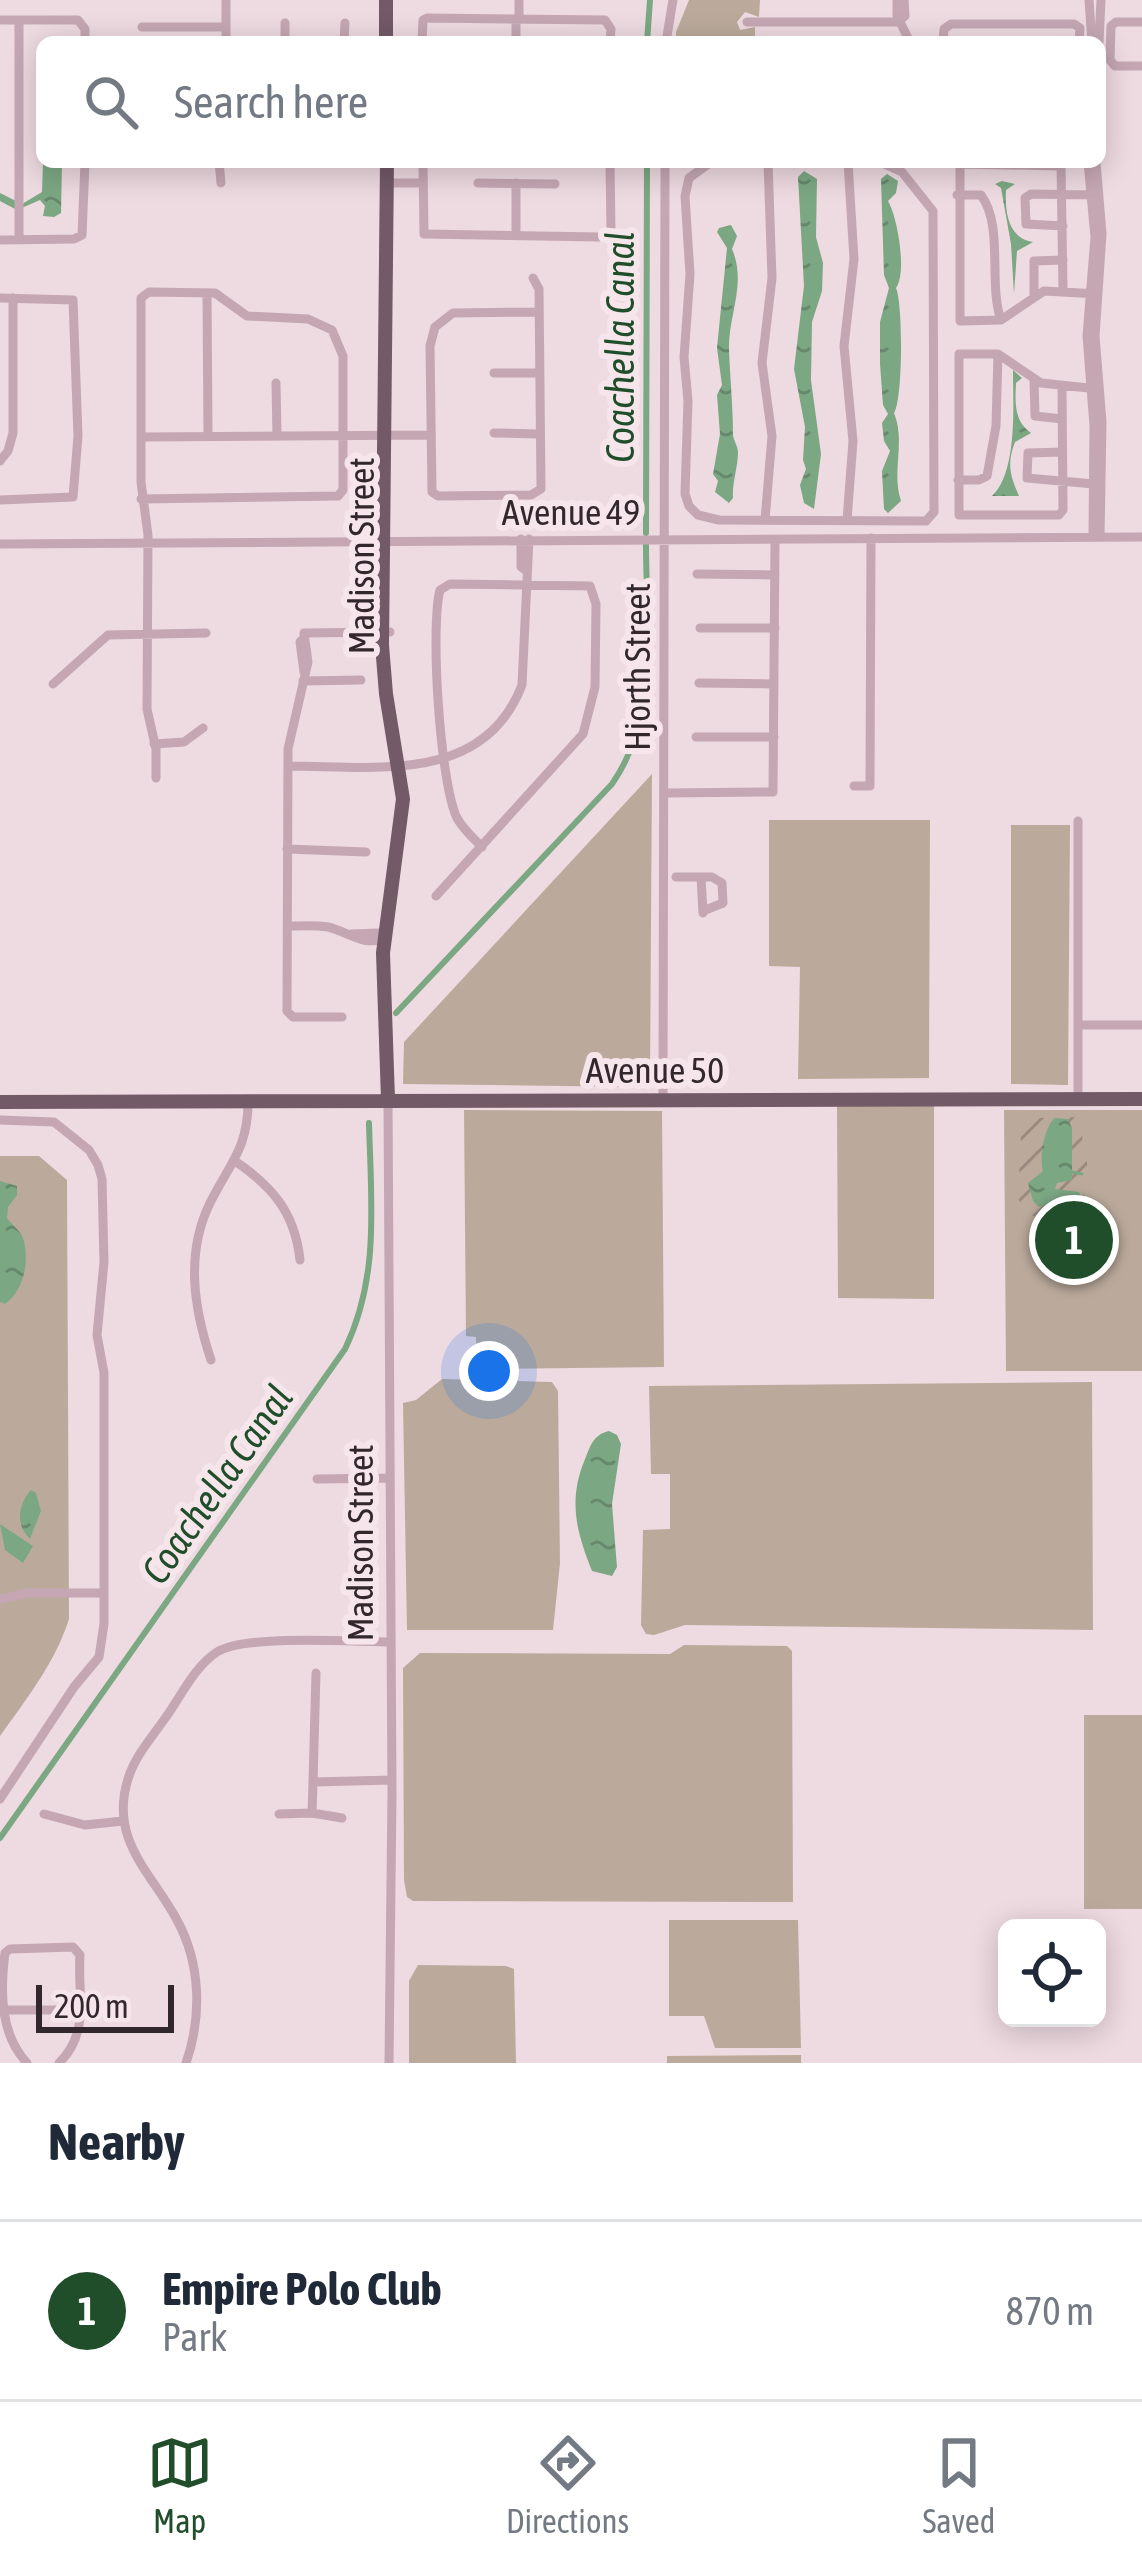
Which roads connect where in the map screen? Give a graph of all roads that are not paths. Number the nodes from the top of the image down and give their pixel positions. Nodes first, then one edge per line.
1 (226, 0) edge
2 (386, 0) edge
3 (517, 0) edge
4 (673, 0) edge
5 (901, 0) edge
6 (1089, 0) edge
7 (1102, 0) edge
8 (0, 20) edge
9 (19, 20) junction
10 (516, 20) junction
11 (901, 21) junction
12 (747, 22) dead end
13 (1142, 22) edge
14 (285, 23) dead end
15 (345, 23) dead end
16 (142, 27) dead end
17 (226, 27) junction
18 (1096, 28) junction
19 (85, 36) edge
20 (226, 36) edge
21 (285, 36) edge
22 (344, 36) edge
23 (386, 36) edge
24 (422, 36) edge
25 (516, 36) edge
26 (610, 36) edge
27 (667, 36) edge
28 (907, 36) edge
29 (943, 36) edge
30 (1079, 36) edge
31 (1098, 36) edge
32 (1105, 36) edge
33 (1106, 53) edge
34 (1142, 66) edge
35 (85, 168) edge
36 (220, 168) edge
37 (387, 168) edge
38 (423, 168) edge
39 (610, 168) edge
40 (665, 168) edge
41 (701, 168) edge
42 (768, 168) edge
43 (848, 168) edge
44 (897, 168) edge
45 (959, 168) edge
46 (1062, 168) edge
47 (1092, 168) edge
48 (221, 183) dead end
49 (387, 183) junction
50 (423, 183) junction
51 (478, 183) dead end
52 (516, 184) junction
53 (555, 184) dead end
54 (1094, 194) junction
55 (957, 195) junction
56 (1063, 195) junction
57 (1063, 226) junction
58 (516, 236) junction
59 (20, 239) junction
60 (0, 240) edge
61 (1063, 260) junction
62 (533, 278) dead end
63 (1068, 290) junction
64 (1095, 291) junction
65 (207, 293) junction
66 (1034, 296) junction
67 (0, 298) edge
68 (13, 298) junction
69 (539, 312) junction
70 (1001, 320) junction
71 (998, 354) junction
72 (0, 365) edge
73 (13, 365) junction
74 (494, 373) dead end
75 (538, 373) junction
76 (1034, 380) junction
77 (276, 383) dead end
78 (1068, 386) junction
79 (1095, 386) junction
80 (1062, 418) junction
81 (6, 434) edge
82 (387, 434) junction
83 (494, 434) dead end
84 (538, 434) junction
85 (343, 435) junction
86 (430, 435) junction
87 (141, 436) junction
88 (208, 436) junction
89 (277, 436) junction
90 (1062, 452) junction
91 (0, 461) edge
92 (958, 480) junction
93 (1063, 481) junction
94 (1097, 481) junction
95 (0, 500) edge
96 (141, 500) junction
97 (766, 520) junction
98 (847, 520) junction
99 (1097, 537) junction
100 (1142, 537) edge
101 (871, 538) junction
102 (387, 539) junction
103 (525, 539) junction
104 (663, 540) junction
105 (775, 540) junction
106 (148, 542) junction
107 (0, 544) edge
108 (697, 574) dead end
109 (776, 575) junction
110 (525, 585) junction
111 (700, 628) dead end
112 (775, 628) junction
113 (206, 633) dead end
114 (386, 633) junction
115 (146, 635) junction
116 (303, 676) junction
117 (361, 680) dead end
118 (699, 683) dead end
119 (774, 683) junction
120 (53, 684) dead end
121 (203, 728) dead end
122 (696, 737) dead end
123 (774, 737) junction
124 (154, 744) junction
125 (446, 757) junction
126 (288, 766) junction
127 (403, 766) junction
128 (156, 778) dead end
129 (854, 786) dead end
130 (665, 793) junction
131 (1078, 820) dead end
132 (482, 847) junction
133 (287, 850) junction
134 (366, 852) dead end
135 (676, 877) dead end
136 (701, 877) junction
137 (436, 896) dead end
138 (287, 926) junction
139 (376, 937) junction
140 (342, 1017) dead end
141 (385, 1023) junction
142 (1078, 1025) junction
143 (1142, 1025) edge
144 (0, 1099) edge
145 (248, 1099) junction
146 (388, 1099) junction
147 (1142, 1099) edge
148 (663, 1100) junction
149 (1078, 1100) junction
150 (0, 1120) edge
151 (236, 1160) junction
152 (300, 1260) dead end
153 (211, 1360) dead end
154 (390, 1478) junction
155 (317, 1479) dead end
156 (103, 1593) junction
157 (0, 1599) edge
158 (391, 1642) junction
159 (316, 1673) dead end
160 (392, 1780) junction
161 (313, 1782) junction
162 (0, 1798) edge
163 (312, 1813) junction
164 (44, 1814) dead end
165 (279, 1814) dead end
166 (342, 1818) dead end
167 (123, 1821) junction
168 (4, 2010) junction
169 (81, 2010) junction
170 (27, 2063) edge
171 (59, 2063) edge
172 (186, 2063) edge
173 (389, 2063) edge

1 - 17 street
2 - 23 main road
3 - 10 street
4 - 27 street
5 - 11 street
6 - 18 street
7 - 18 street
8 - 9 street
9 - 19 street
9 - 59 street
10 - 24 street
10 - 25 street
10 - 26 street
11 - 12 street
11 - 28 street
13 - 32 street
14 - 21 street
15 - 22 street
16 - 17 street
17 - 20 street
18 - 31 street
29 - 30 street
33 - 34 street
35 - 59 street
36 - 48 street
37 - 49 main road, Madison Street
38 - 50 street
39 - 58 street
40 - 104 street, Hjorth Street
41 - 97 street
42 - 97 street
43 - 98 street
44 - 98 street
45 - 55 street
46 - 56 street
47 - 54 street
49 - 50 street
49 - 82 main road, Madison Street
50 - 58 street
51 - 52 street
52 - 53 street
52 - 58 street
54 - 56 street
54 - 64 street
55 - 70 street
55 - 70 street
56 - 57 street
56 - 57 street
57 - 61 street
59 - 60 street
61 - 63 street
61 - 66 street
62 - 69 street
63 - 64 street
63 - 66 street
64 - 79 street
65 - 85 street
65 - 87 street
65 - 88 street
66 - 70 street
67 - 68 street
68 - 73 street
68 - 95 street
69 - 75 street
69 - 86 street
71 - 76 street
71 - 92 street
71 - 92 street
72 - 73 street
73 - 81 street
74 - 75 street
75 - 84 street
76 - 78 street
76 - 80 street
77 - 89 street
78 - 79 street
78 - 80 street
79 - 94 street
80 - 90 street
81 - 91 street
82 - 85 street
82 - 86 street
82 - 102 main road, Madison Street
83 - 84 street
84 - 86 street
85 - 89 street
85 - 96 street
87 - 88 street
87 - 96 street
88 - 89 street
90 - 93 street
90 - 93 street
92 - 93 street
93 - 94 street
94 - 99 street
96 - 106 street
97 - 98 street
99 - 100 street, Avenue 49
99 - 101 street, Avenue 49
101 - 105 street, Avenue 49
101 - 129 street
102 - 103 street, Avenue 49
102 - 106 street, Avenue 49
102 - 114 main road, Madison Street
103 - 104 street, Avenue 49
103 - 110 street
104 - 105 street, Avenue 49
104 - 130 street, Hjorth Street
105 - 109 street
106 - 107 street, Avenue 49
106 - 115 street
108 - 109 street
109 - 112 street
110 - 125 street
110 - 125 street
110 - 132 street
111 - 112 street
112 - 119 street
113 - 115 street
114 - 116 street
114 - 127 main road, Madison Street
115 - 120 street
115 - 124 street
116 - 117 street
116 - 126 street
118 - 119 street
119 - 123 street
121 - 124 street
122 - 123 street
123 - 130 street
124 - 128 street
125 - 127 street
125 - 132 street
126 - 127 street
126 - 133 street
127 - 139 main road, Madison Street
127 - 141 main road, Madison Street
130 - 148 street, Hjorth Street
131 - 142 street
132 - 137 street
133 - 134 street
133 - 138 street
135 - 136 street
136 - 136 street
138 - 139 street
138 - 140 street
139 - 141 main road, Madison Street
141 - 146 main road, Madison Street
142 - 143 street
142 - 149 street
144 - 145 main road, Avenue 50
145 - 146 main road, Avenue 50
145 - 151 street
146 - 148 main road, Avenue 50
146 - 154 street, Madison Street
147 - 149 main road, Avenue 50
148 - 149 main road, Avenue 50
150 - 156 street
151 - 152 street
151 - 153 street
154 - 155 street
154 - 158 street, Madison Street
156 - 157 street
156 - 162 street
158 - 160 street, Madison Street
158 - 167 street
159 - 161 street
160 - 161 street
160 - 173 street, Madison Street
161 - 163 street
163 - 165 street
163 - 166 street
164 - 167 street
167 - 172 street
168 - 169 street
168 - 169 street
168 - 170 street
169 - 171 street

